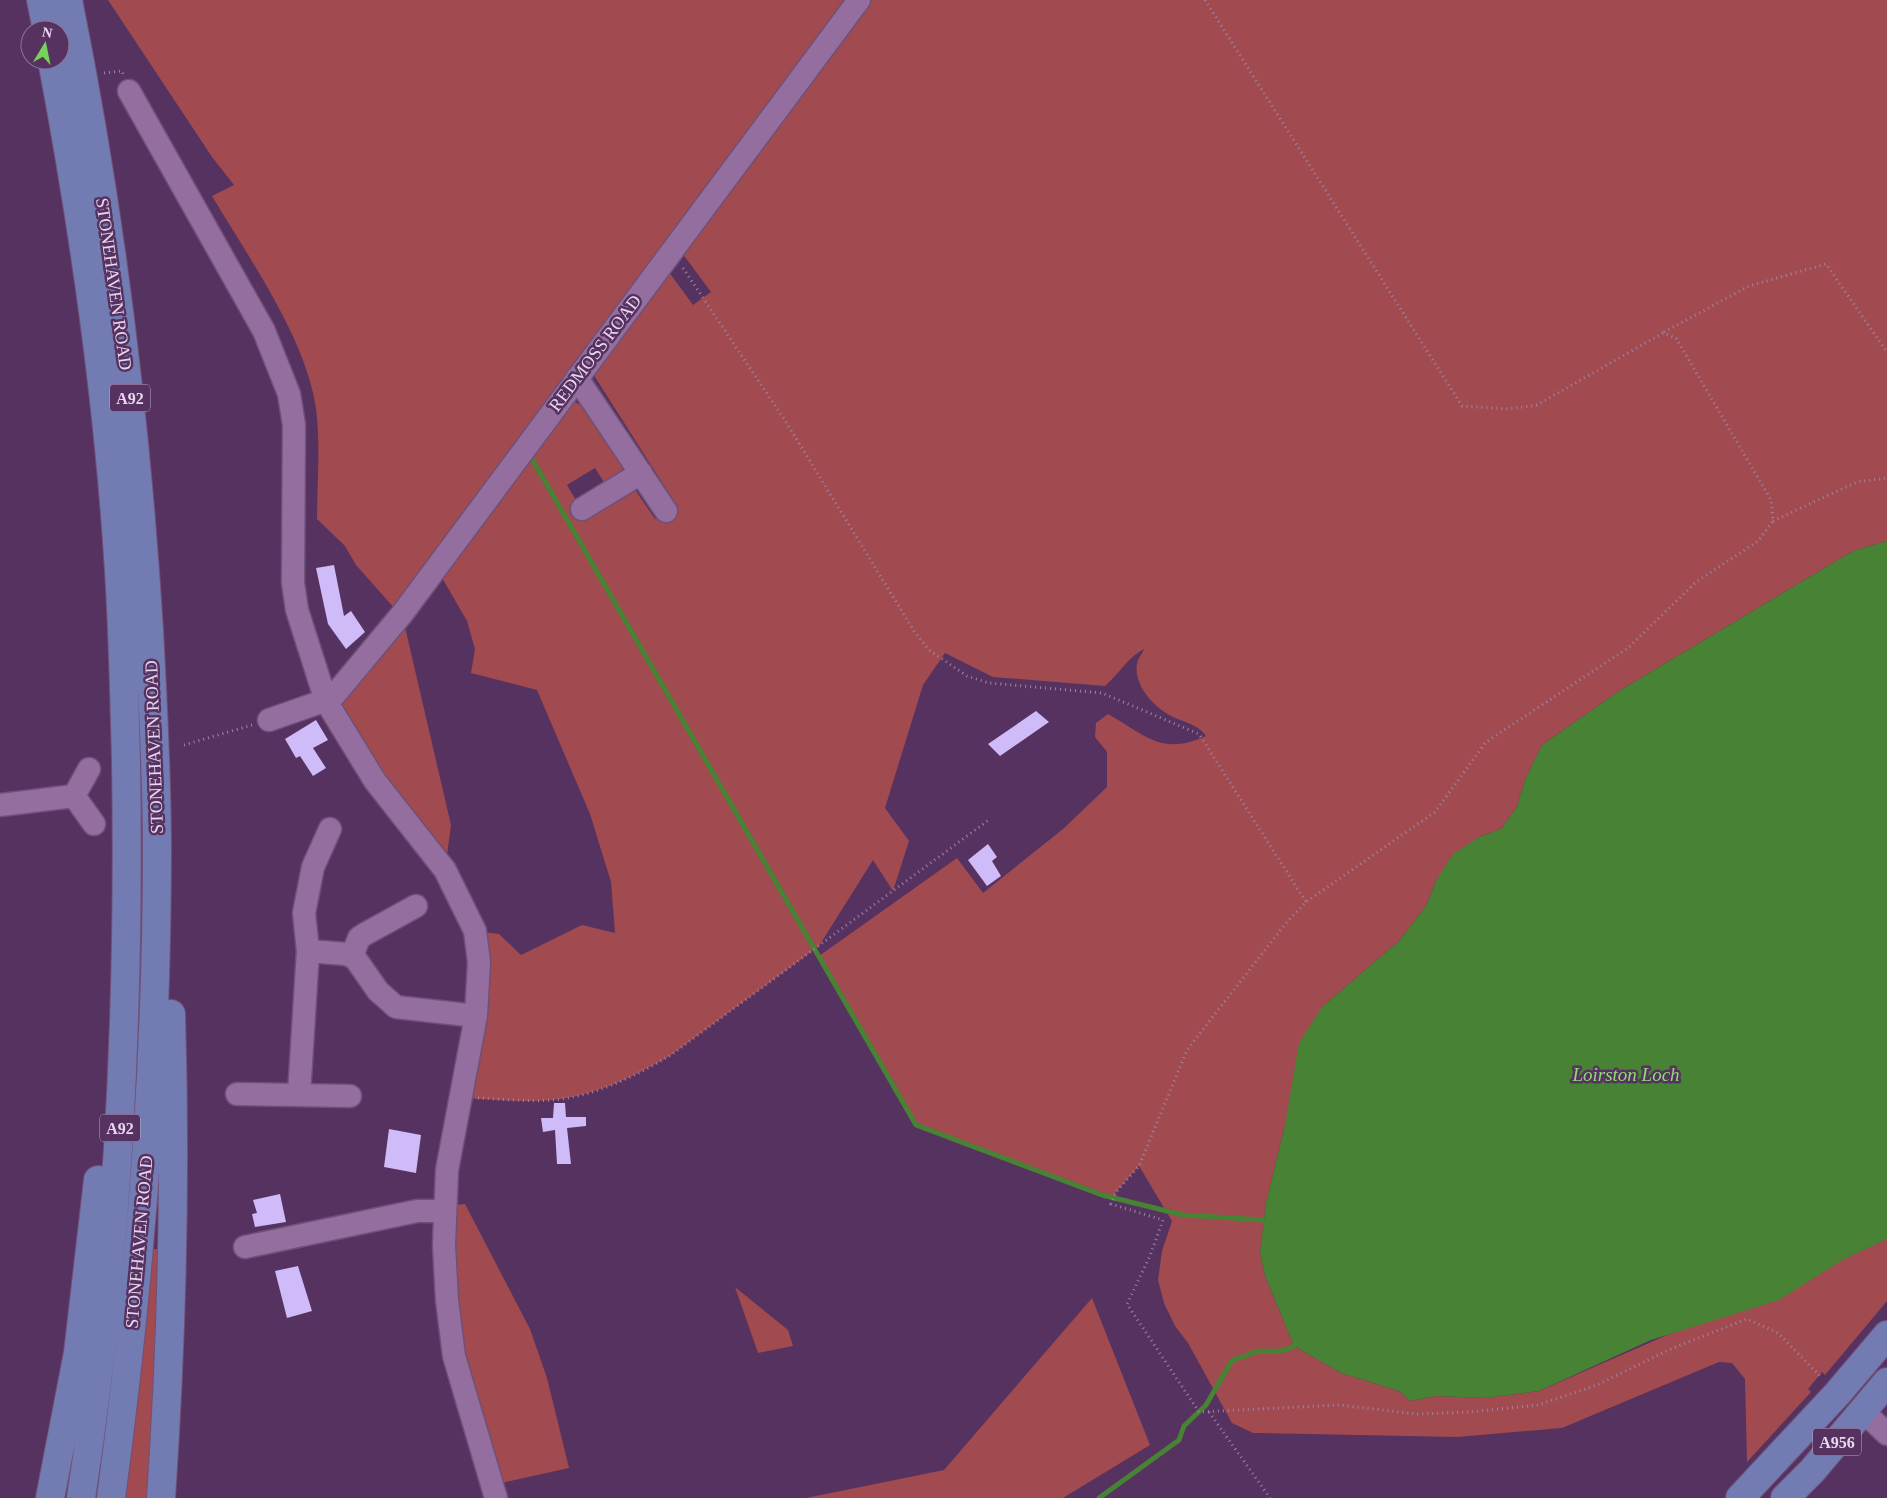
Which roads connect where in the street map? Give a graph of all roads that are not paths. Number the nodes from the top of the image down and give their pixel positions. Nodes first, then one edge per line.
1 (41, 0) edge
2 (68, 0) edge
3 (859, 0) edge
4 (45, 20) edge
5 (54, 70) edge
6 (129, 90) road end
7 (577, 378) junction
8 (641, 473) junction
9 (582, 509) dead end
10 (666, 511) dead end
11 (326, 701) junction
12 (269, 720) road end
13 (126, 756) junction
14 (89, 769) dead end
15 (74, 796) junction
16 (157, 800) junction
17 (0, 804) edge
18 (94, 824) dead end
19 (330, 829) dead end
20 (416, 906) dead end
21 (308, 951) junction
22 (352, 956) junction
23 (476, 1016) junction
24 (237, 1094) dead end
25 (300, 1094) junction
26 (350, 1096) dead end
27 (444, 1211) junction
28 (245, 1247) dead end
29 (1887, 1335) edge
30 (1887, 1382) edge
31 (1864, 1411) junction
32 (1887, 1434) edge
33 (50, 1498) edge
34 (81, 1498) edge
35 (111, 1498) edge
36 (161, 1498) edge
37 (496, 1498) edge
38 (1740, 1498) edge
39 (1784, 1498) edge

1 - 4 main road
2 - 16 main road, STONEHAVEN ROAD / A92
3 - 7 street, REDMOSS ROAD
5 - 13 main road, STONEHAVEN ROAD / A92
6 - 11 street
7 - 8 street
7 - 11 street, REDMOSS ROAD
8 - 9 street
8 - 10 street
11 - 12 street
11 - 23 street
13 - 33 main road, A92
13 - 34 main road, STONEHAVEN ROAD / A92
14 - 15 street
15 - 17 street
15 - 18 street
16 - 35 main road, STONEHAVEN ROAD / A92
16 - 36 main road, A92
19 - 21 street
20 - 22 street
21 - 22 street
21 - 25 street
22 - 23 street
23 - 27 street
24 - 25 street
25 - 26 street
27 - 28 street
27 - 37 street
29 - 38 main road, A956
30 - 31 main road, A956
31 - 32 street
31 - 39 main road, A956

